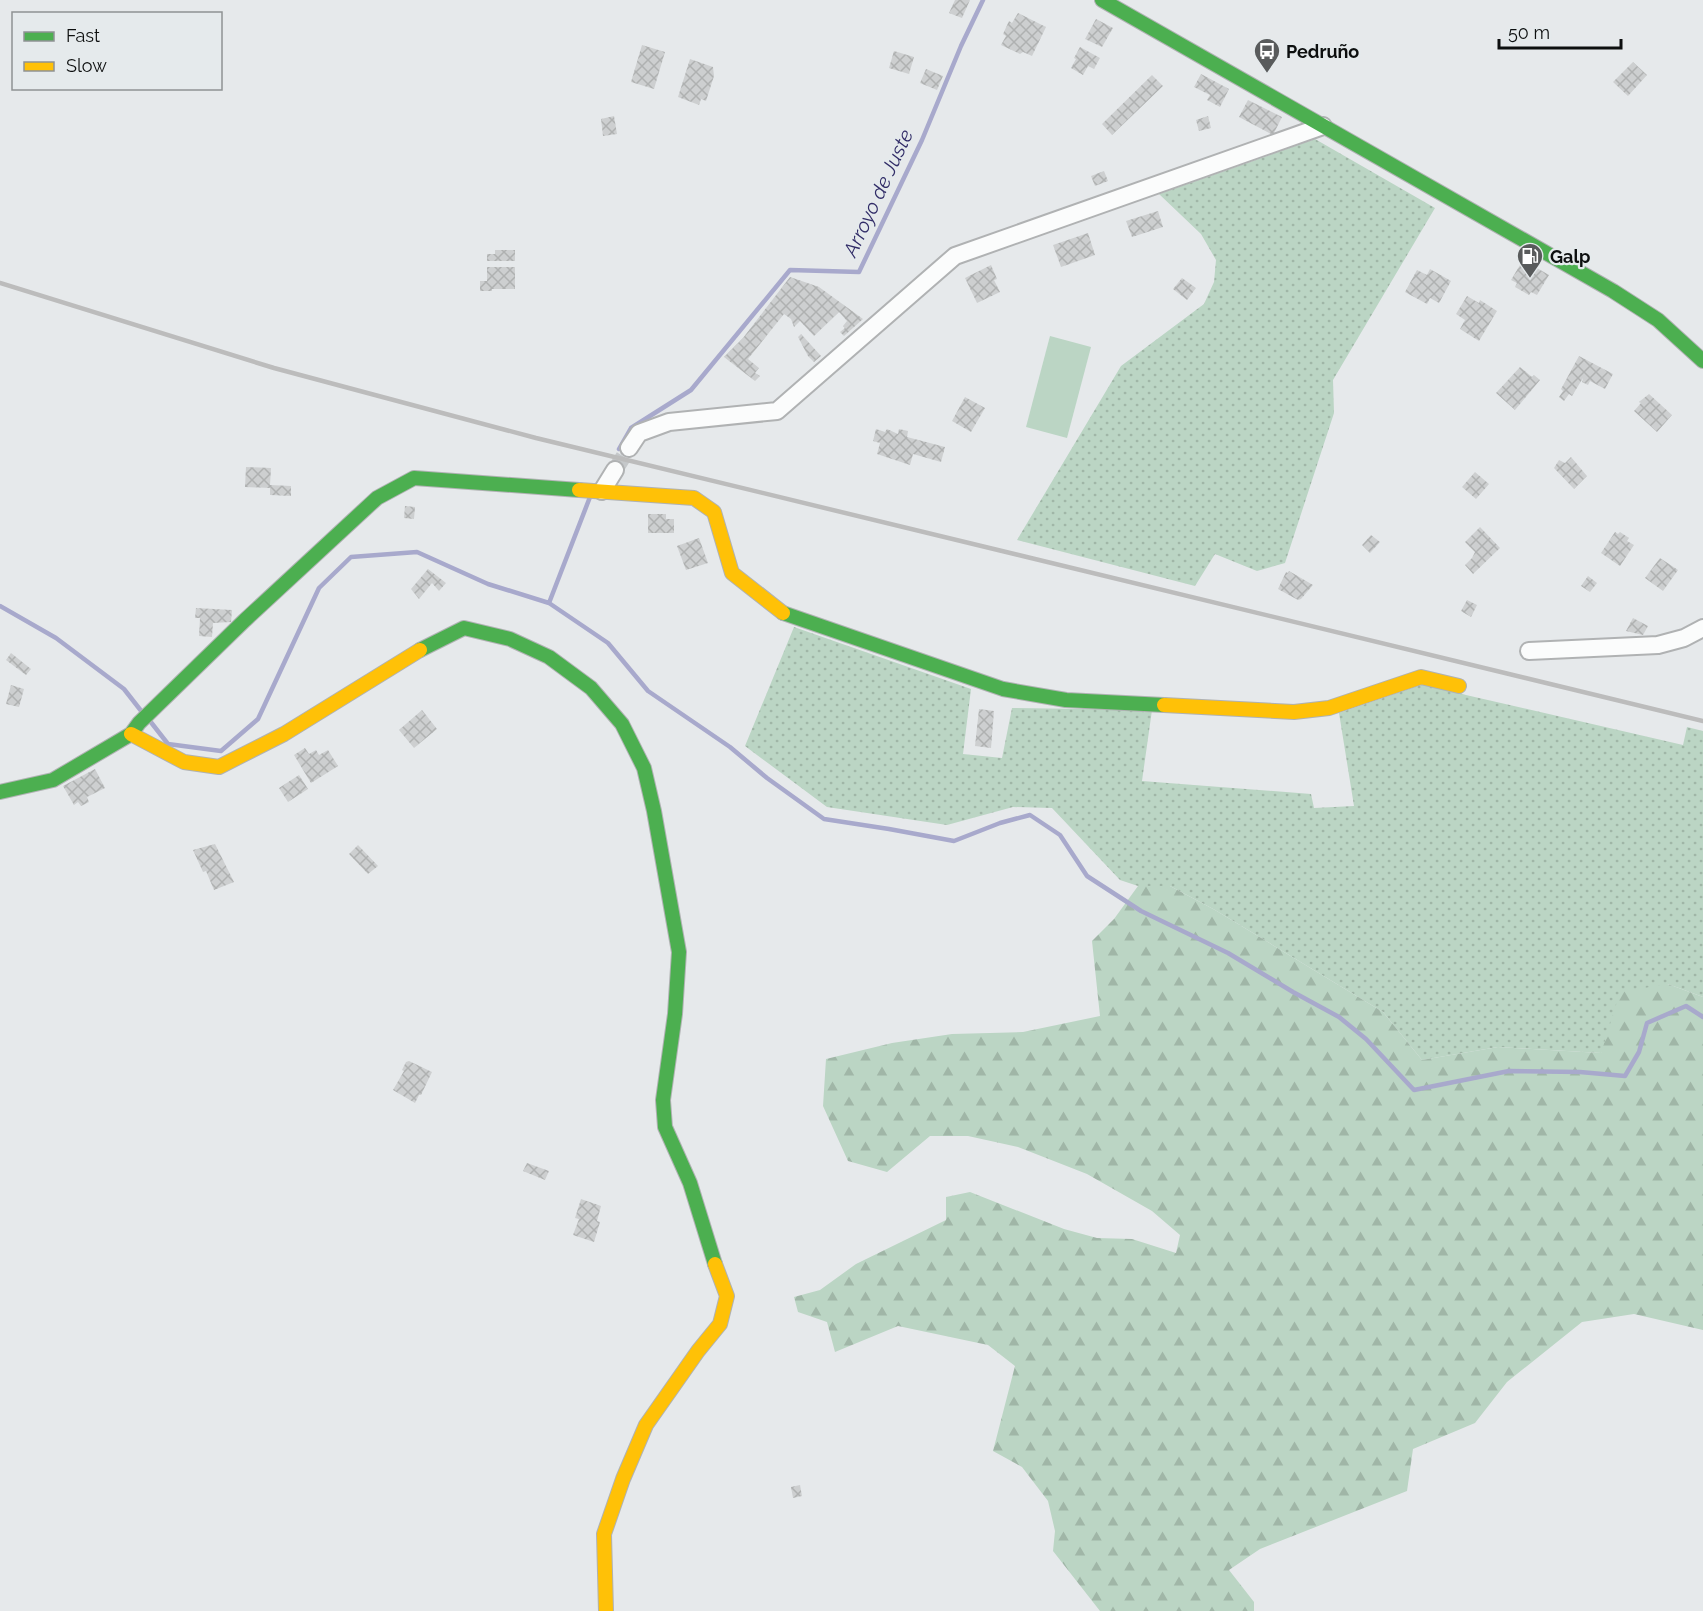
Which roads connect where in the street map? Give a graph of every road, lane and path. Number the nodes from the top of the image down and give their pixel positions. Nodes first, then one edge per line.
1 (1102, 0) edge
2 (1323, 126) junction
3 (1703, 361) edge
4 (629, 448) tunnel mouth
5 (615, 470) tunnel mouth
6 (602, 491) junction
7 (1703, 628) edge
8 (1529, 651) dead end
9 (1459, 686) dead end
10 (135, 729) junction
11 (0, 792) edge
12 (606, 1611) edge

1 - 2 street
2 - 3 street
2 - 4 street
5 - 6 street
6 - 9 street
6 - 10 street
7 - 8 street
10 - 11 street
10 - 12 street

